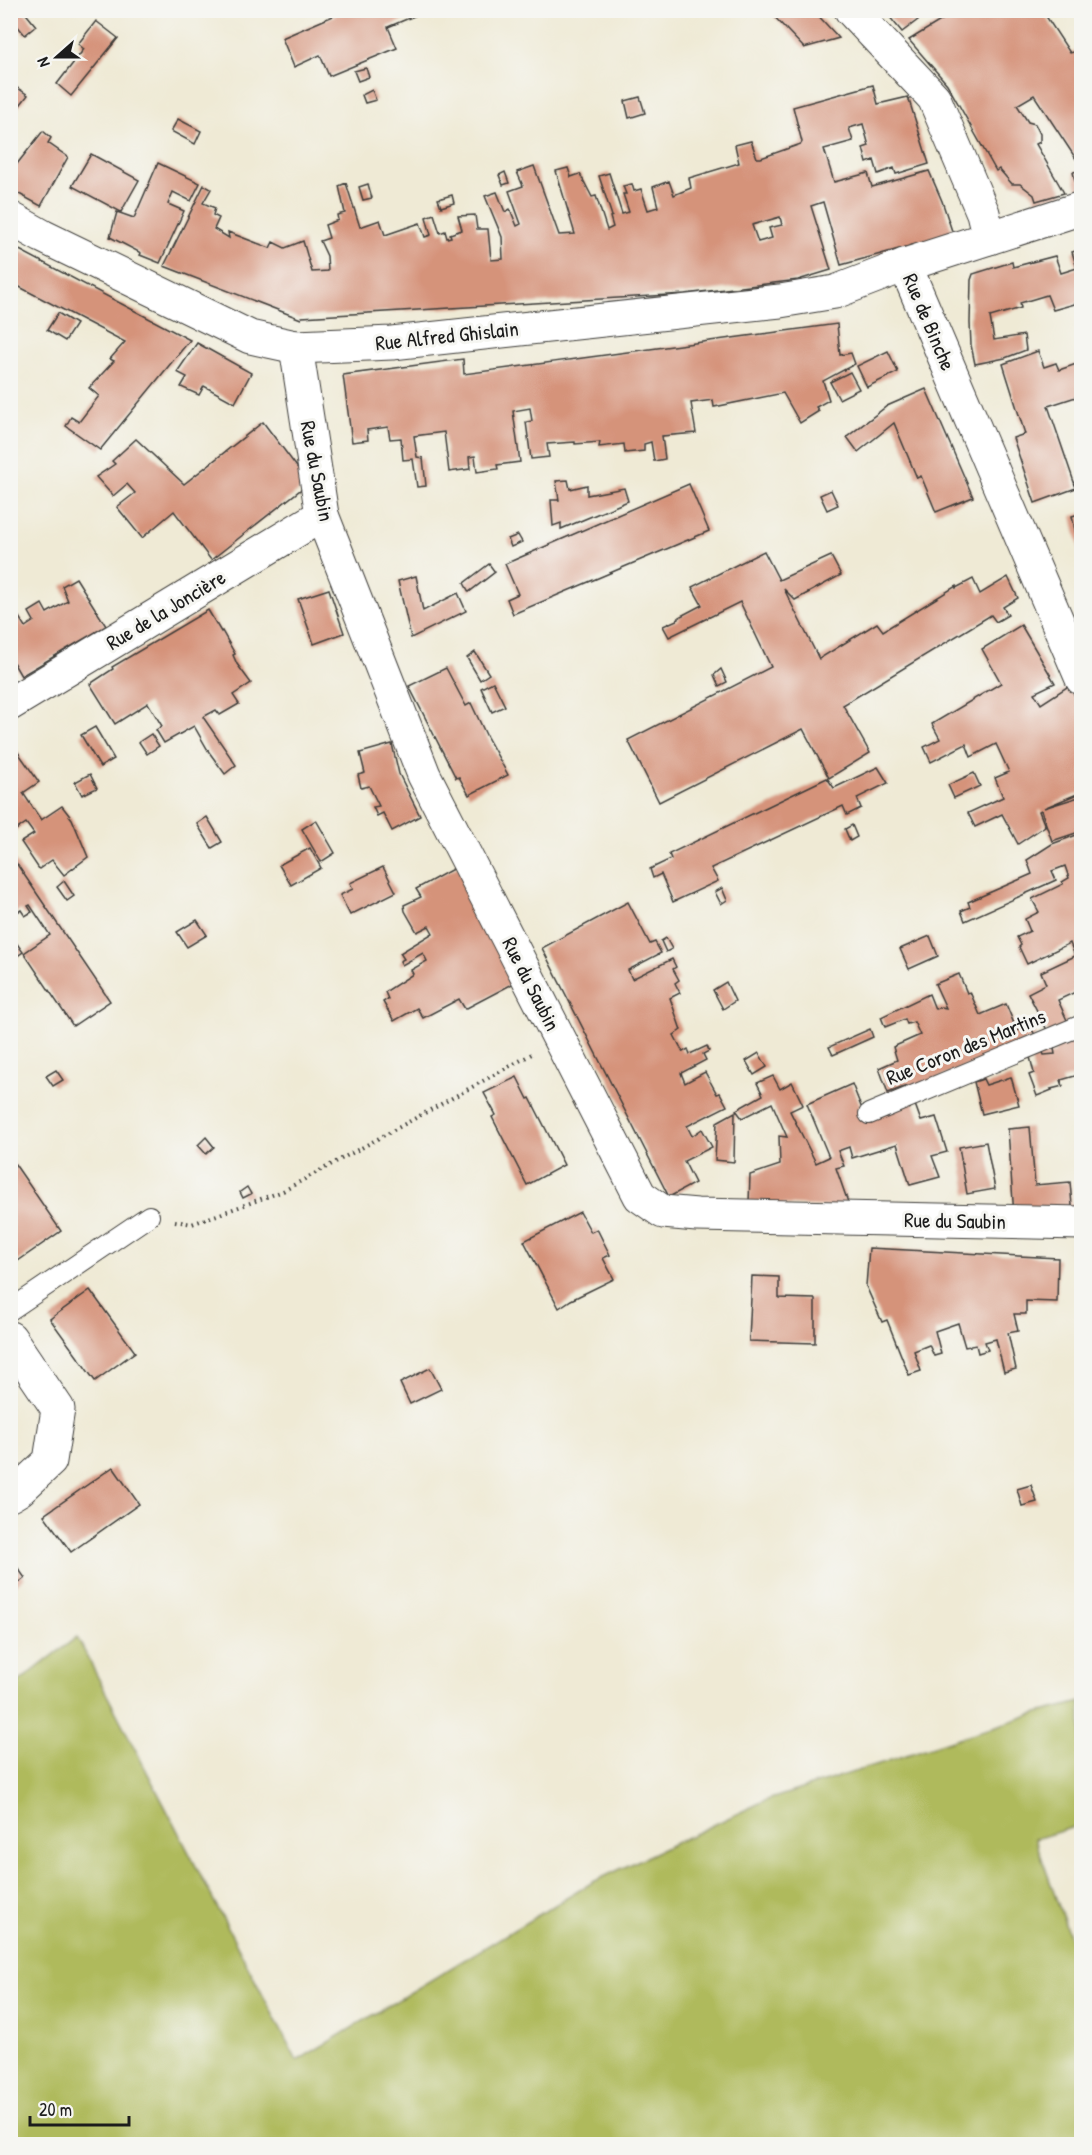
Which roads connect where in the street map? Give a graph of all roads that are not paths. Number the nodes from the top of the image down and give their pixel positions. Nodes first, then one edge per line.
1 (851, 10) edge
2 (1082, 208) edge
3 (10, 218) edge
4 (989, 238) junction
5 (905, 265) junction
6 (296, 347) junction
7 (322, 515) junction
8 (1082, 679) edge
9 (10, 704) edge
10 (1082, 1025) edge
11 (868, 1114) dead end
12 (149, 1216) road end
13 (1082, 1223) edge
14 (10, 1310) edge
15 (10, 1338) edge
16 (10, 1495) edge

1 - 4 street
2 - 4 street, Rue de Binche
3 - 6 street, Rue Alfred Ghislain
4 - 5 street, Rue de Binche
5 - 6 street, Rue Alfred Ghislain
5 - 8 street, Rue de Binche
6 - 7 street, Rue du Saubin
7 - 9 street, Rue de la Joncière
7 - 13 street, Rue du Saubin
10 - 11 lane, Rue Coron des Martins
12 - 14 lane
15 - 16 street

